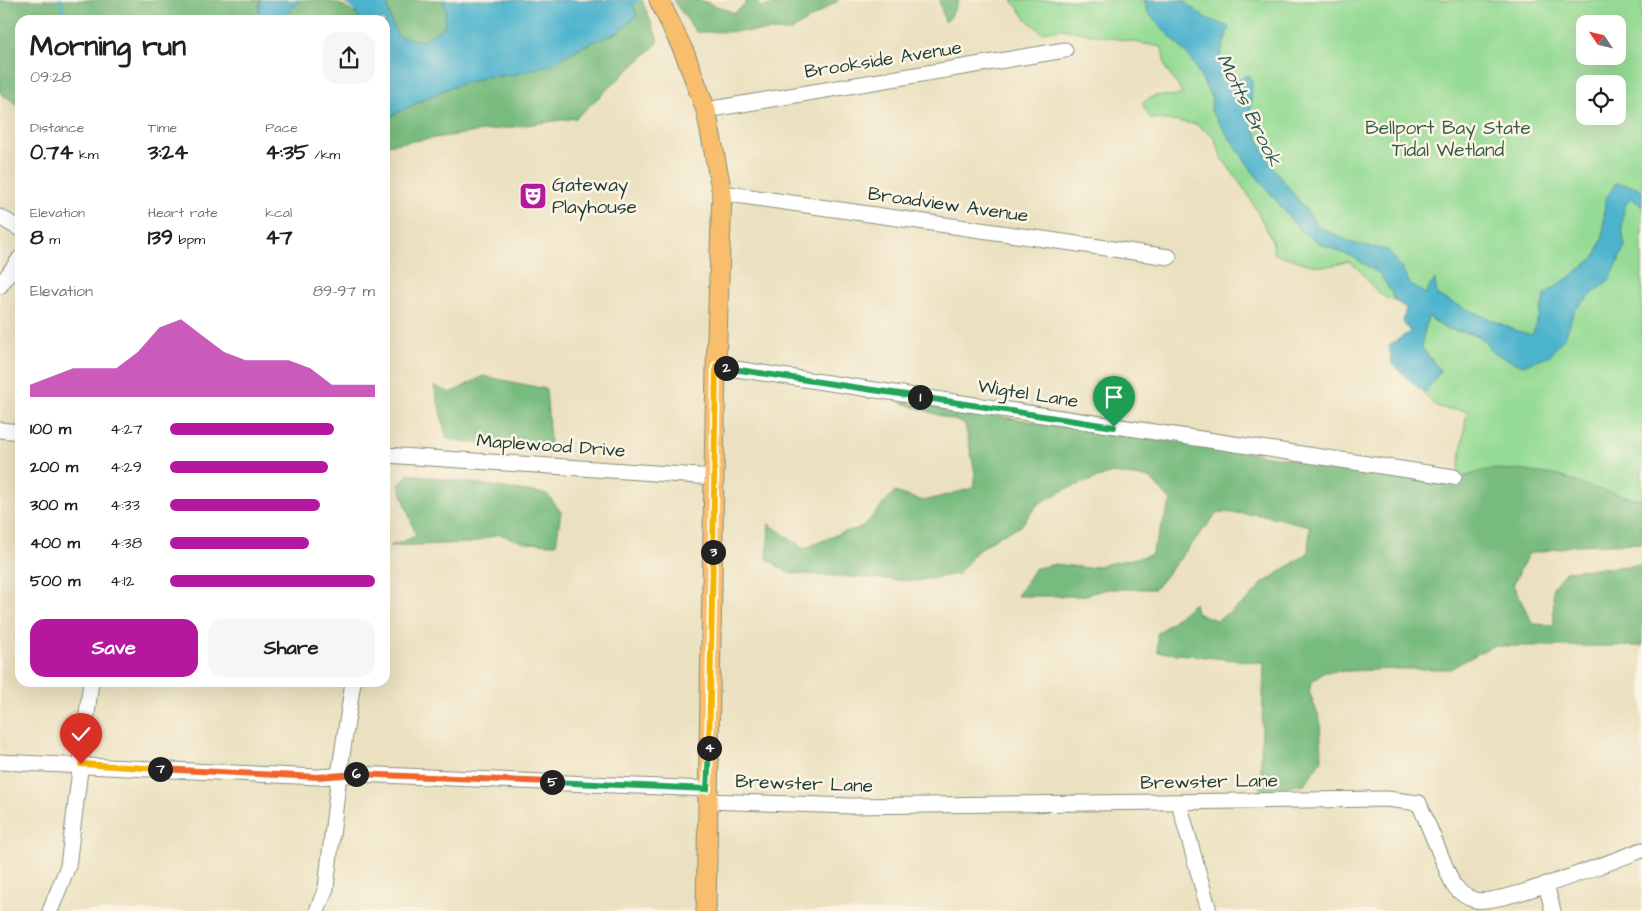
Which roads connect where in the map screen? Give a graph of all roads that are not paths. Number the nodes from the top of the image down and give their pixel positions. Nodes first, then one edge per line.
1 (659, 0) edge
2 (1066, 50) dead end
3 (706, 110) junction
4 (722, 193) junction
5 (0, 217) edge
6 (15, 226) edge
7 (1169, 257) dead end
8 (15, 265) edge
9 (0, 286) edge
10 (716, 366) junction
11 (0, 430) edge
12 (15, 432) edge
13 (390, 455) edge
14 (714, 477) junction
15 (1454, 477) dead end
16 (90, 687) edge
17 (352, 687) edge
18 (0, 762) edge
19 (81, 764) junction
20 (339, 775) junction
21 (707, 795) junction
22 (1179, 803) junction
23 (1642, 850) edge
24 (1546, 884) junction
25 (50, 911) edge
26 (317, 911) edge
27 (706, 911) edge
28 (1209, 911) edge
29 (1553, 911) edge

1 - 3 main road
2 - 3 street, Brookside Avenue
3 - 4 main road
4 - 7 street, Broadview Avenue
4 - 10 main road
5 - 6 street
8 - 9 street
10 - 14 main road
10 - 15 street, Wigtel Lane
11 - 12 street
13 - 14 street, Maplewood Drive
14 - 21 main road
16 - 19 street
17 - 20 street
18 - 19 street, Brewster Lane
19 - 20 street, Brewster Lane
19 - 25 street
20 - 21 street, Brewster Lane
20 - 26 street
21 - 22 street, Brewster Lane
21 - 27 main road
22 - 24 street, Brewster Lane
22 - 28 street
23 - 24 street, Brewster Lane
24 - 29 street

